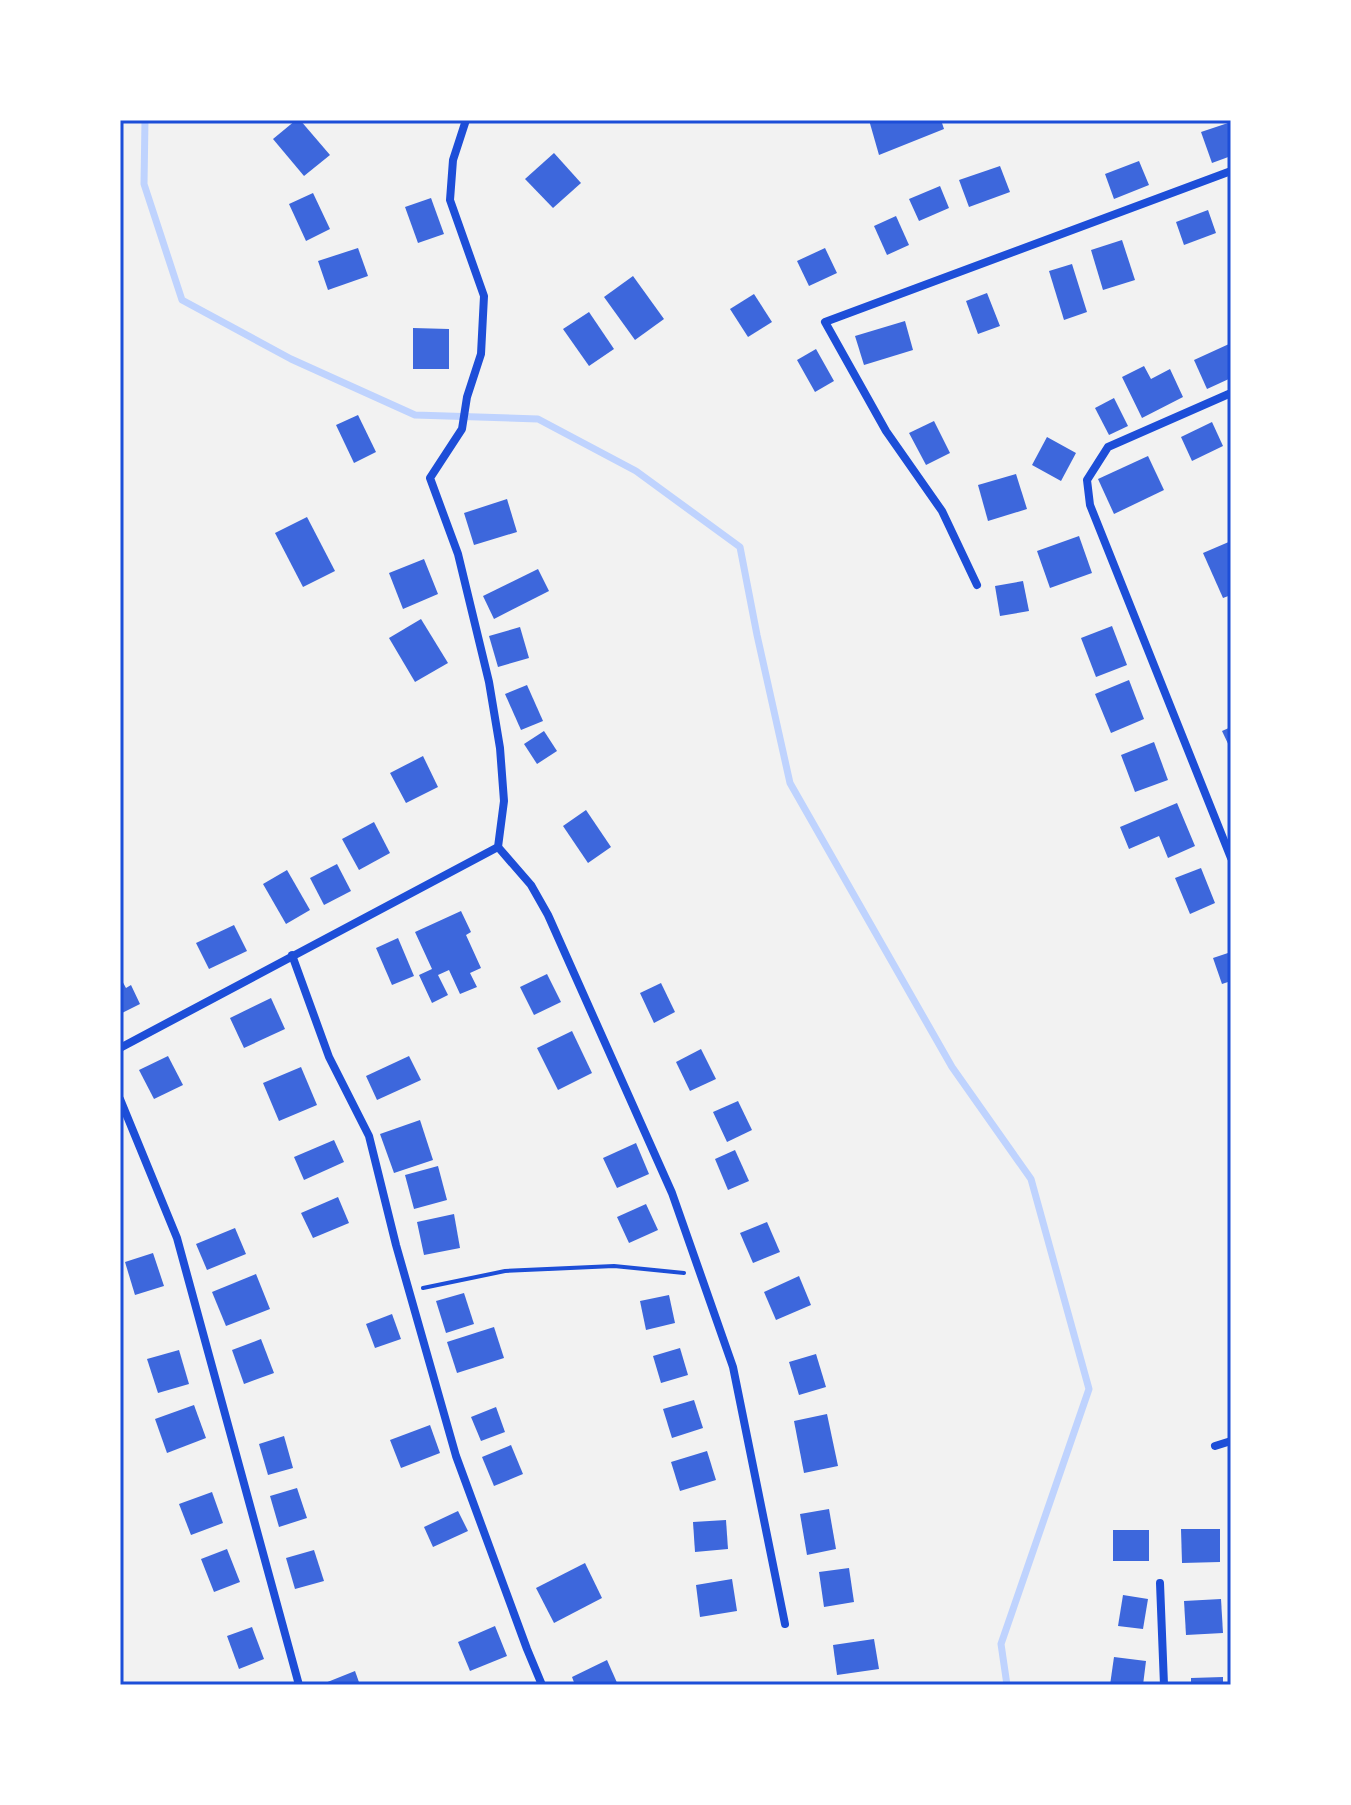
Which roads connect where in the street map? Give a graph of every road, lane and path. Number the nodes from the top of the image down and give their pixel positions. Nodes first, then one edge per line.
1 (466, 120) edge
2 (1231, 171) edge
3 (1231, 393) edge
4 (977, 585) dead end
5 (498, 847) junction
6 (1231, 858) edge
7 (292, 955) junction
8 (120, 1048) edge
9 (120, 1099) edge
10 (700, 1275) junction
11 (409, 1290) junction
12 (1231, 1441) edge
13 (1215, 1446) dead end
14 (1160, 1583) dead end
15 (785, 1624) dead end
16 (299, 1685) edge
17 (542, 1685) edge
18 (1164, 1685) edge

1 - 5 street
2 - 4 street
3 - 6 street
5 - 7 street
5 - 10 street
7 - 8 street
7 - 11 street
9 - 16 street
10 - 11 path
10 - 15 street
11 - 17 street
12 - 13 street
14 - 18 street

